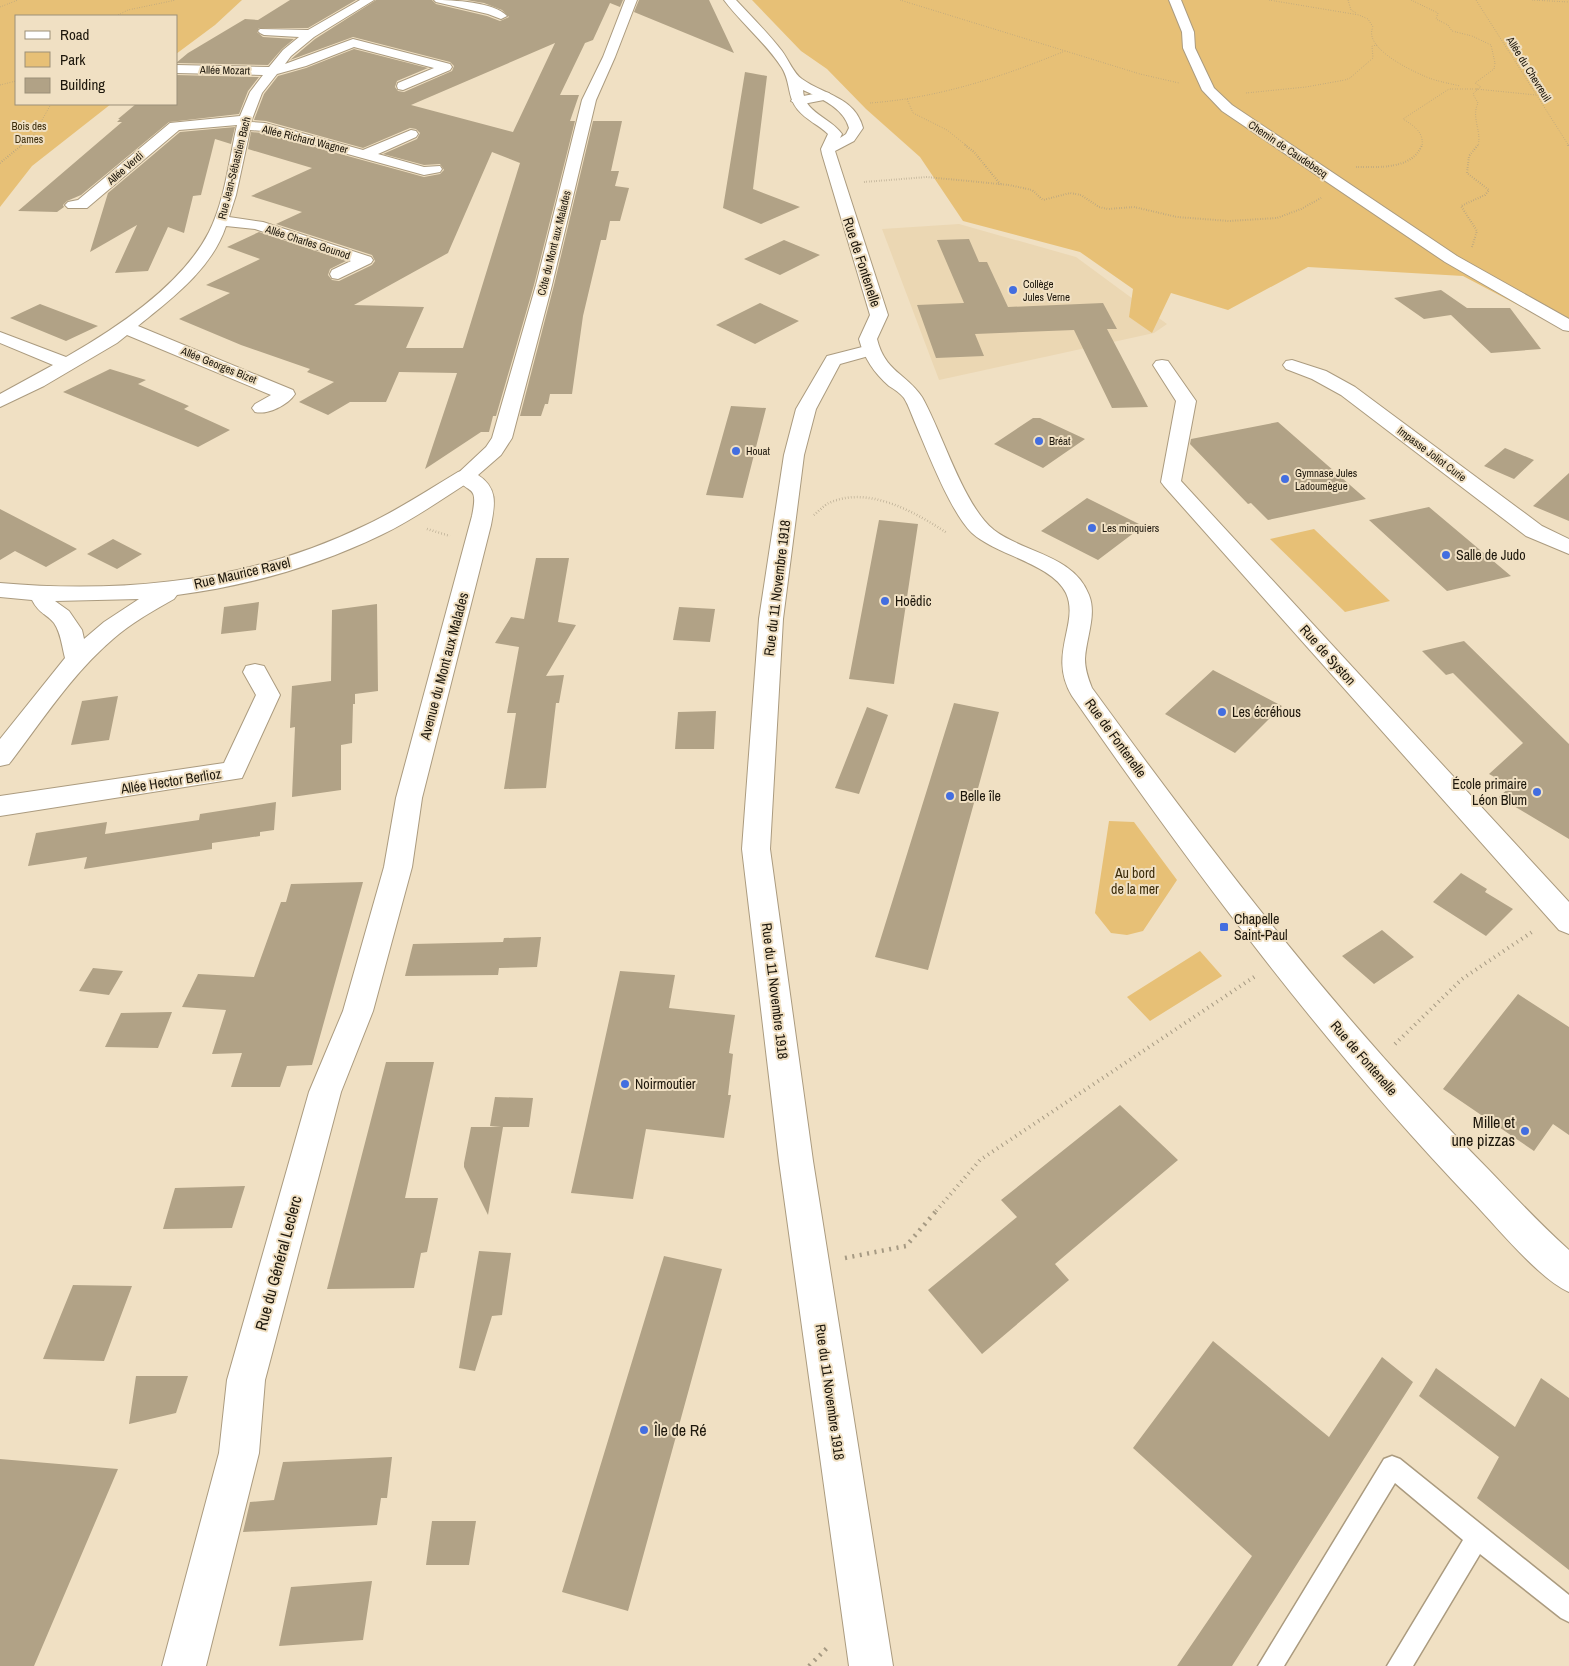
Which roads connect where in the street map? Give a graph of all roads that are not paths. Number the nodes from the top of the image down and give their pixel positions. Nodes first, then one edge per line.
1 (368, 0) edge
2 (440, 0) edge
3 (631, 0) edge
4 (730, 0) edge
5 (1175, 0) edge
6 (501, 16) dead end
7 (264, 31) dead end
8 (310, 34) junction
9 (178, 68) edge
10 (273, 71) junction
11 (796, 81) junction
12 (402, 86) dead end
13 (824, 96) junction
14 (798, 101) junction
15 (160, 123) dead end
16 (245, 123) junction
17 (175, 126) junction
18 (411, 134) dead end
19 (828, 149) junction
20 (365, 154) junction
21 (435, 169) dead end
22 (73, 205) dead end
23 (221, 221) junction
24 (338, 274) dead end
25 (1569, 326) edge
26 (127, 328) junction
27 (0, 337) edge
28 (870, 350) junction
29 (67, 364) junction
30 (1162, 365) dead end
31 (1292, 365) dead end
32 (0, 401) edge
33 (262, 408) dead end
34 (465, 476) junction
35 (1569, 548) edge
36 (176, 588) junction
37 (0, 590) edge
38 (40, 594) junction
39 (77, 659) junction
40 (255, 672) dead end
41 (0, 757) edge
42 (0, 806) edge
43 (398, 866) joint
44 (1565, 917) edge
45 (1569, 1274) edge
46 (1477, 1537) junction
47 (1569, 1610) edge
48 (184, 1666) edge
49 (871, 1666) edge
50 (1270, 1666) edge
51 (1399, 1666) edge

1 - 8 street, Rue Jean-Sébastien Bach
2 - 6 street
3 - 34 street, Côte du Mont aux Malades
4 - 11 street
5 - 25 street, Chemin de Caudebecq
7 - 8 street
8 - 10 street, Rue Jean-Sébastien Bach
9 - 10 street, Allée Mozart
10 - 12 street, Allée Mozart
10 - 16 street, Rue Jean-Sébastien Bach
11 - 13 street
11 - 14 street
13 - 14 street
13 - 19 street
14 - 19 street, Rue de Fontenelle
15 - 17 street
16 - 17 street
16 - 20 street, Allée Richard Wagner
16 - 23 street, Rue Jean-Sébastien Bach
17 - 22 street, Allée Verdi
18 - 20 street, Allée Richard Wagner
19 - 28 street, Rue de Fontenelle
20 - 21 street, Allée Richard Wagner
23 - 24 street, Allée Charles Gounod
23 - 26 street, Rue Jean-Sébastien Bach
26 - 29 street, Rue Jean-Sébastien Bach
26 - 33 street, Allée Georges Bizet
27 - 29 street
28 - 45 street, Rue de Fontenelle
28 - 49 street, Rue du 11 Novembre 1918
29 - 32 street, Rue Jean-Sébastien Bach
30 - 44 street, Rue de Syston
31 - 35 street, Impasse Joliot Curie
34 - 36 street, Rue Maurice Ravel
34 - 43 street, Avenue du Mont aux Malades
36 - 38 street, Rue Maurice Ravel
36 - 39 street
37 - 38 street, Rue Maurice Ravel
38 - 39 street
39 - 41 street
40 - 42 street, Allée Hector Berlioz
43 - 48 street, Rue du Général Leclerc
46 - 47 lane
46 - 50 lane
46 - 51 lane

